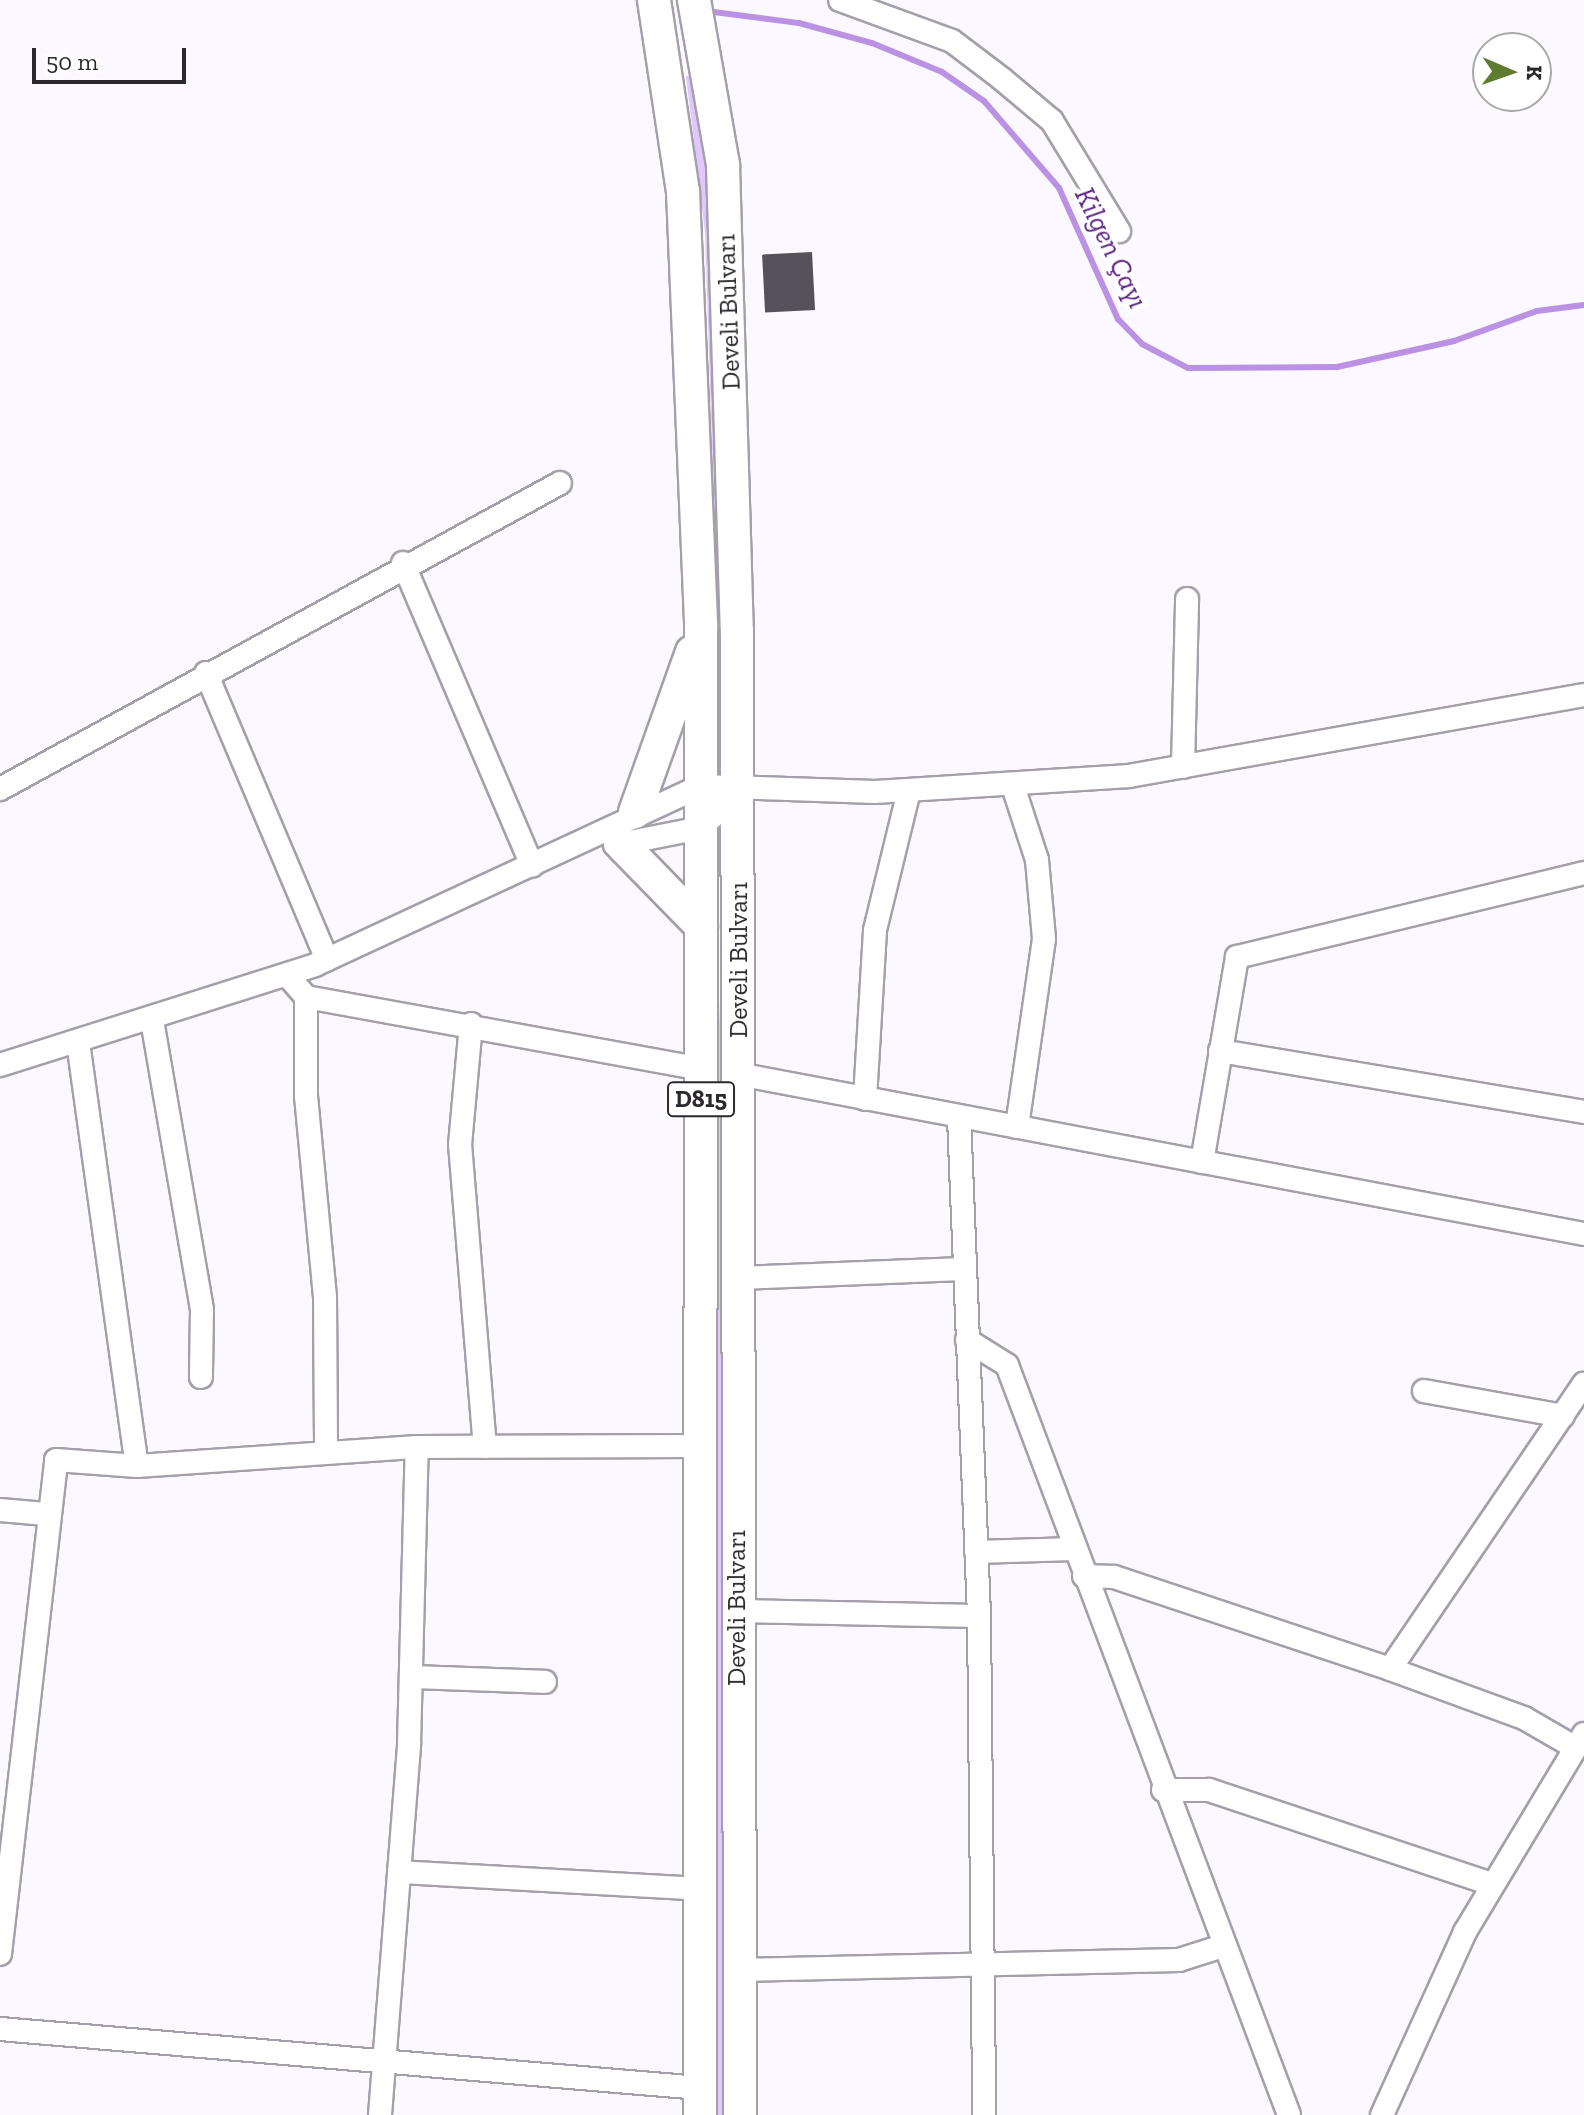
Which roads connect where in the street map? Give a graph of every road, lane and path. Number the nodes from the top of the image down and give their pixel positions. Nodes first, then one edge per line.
1 (654, 0) edge
2 (694, 0) edge
3 (840, 0) edge
4 (1119, 231) dead end
5 (560, 483) dead end
6 (403, 563) junction
7 (1187, 599) dead end
8 (701, 626) junction
9 (206, 673) junction
10 (1584, 695) edge
11 (1183, 767) junction
12 (701, 786) junction
13 (1013, 786) junction
14 (0, 789) edge
15 (909, 791) junction
16 (739, 793) junction
17 (635, 812) junction
18 (700, 828) junction
19 (609, 844) junction
20 (532, 866) junction
21 (1584, 873) edge
22 (701, 926) junction
23 (327, 959) junction
24 (287, 975) junction
25 (306, 997) junction
26 (152, 1020) junction
27 (471, 1024) junction
28 (78, 1042) junction
29 (1220, 1051) junction
30 (0, 1065) edge
31 (701, 1069) junction
32 (738, 1074) junction
33 (865, 1099) junction
34 (1584, 1112) edge
35 (959, 1117) junction
36 (1017, 1127) junction
37 (1202, 1162) junction
38 (1584, 1234) edge
39 (964, 1269) junction
40 (738, 1278) junction
41 (967, 1340) junction
42 (201, 1377) dead end
43 (1584, 1384) edge
44 (1424, 1391) dead end
45 (1563, 1416) junction
46 (697, 1446) junction
47 (417, 1447) junction
48 (485, 1447) junction
49 (326, 1453) junction
50 (137, 1466) junction
51 (0, 1510) edge
52 (46, 1514) junction
53 (1074, 1549) junction
54 (976, 1552) junction
55 (1084, 1576) junction
56 (737, 1611) junction
57 (979, 1616) junction
58 (1390, 1669) junction
59 (411, 1677) junction
60 (545, 1682) dead end
61 (1579, 1741) edge
62 (1163, 1790) junction
63 (5, 1855) edge
64 (399, 1872) junction
65 (1491, 1884) junction
66 (699, 1889) junction
67 (1223, 1946) junction
68 (0, 1954) edge
69 (981, 1961) junction
70 (740, 1970) junction
71 (0, 2029) edge
72 (386, 2061) junction
73 (700, 2101) edge
74 (380, 2115) edge
75 (740, 2115) edge
76 (984, 2115) edge
77 (1289, 2115) edge
78 (1382, 2115) edge

1 - 8 highway, Develi Bulvarı / D815
2 - 16 highway, Develi Bulvarı / D815
3 - 4 street
5 - 6 street
6 - 9 street
6 - 20 street
7 - 11 street
8 - 12 highway, Develi Bulvarı / D815
8 - 17 highway
9 - 14 street
9 - 23 street
10 - 11 street
11 - 13 street
12 - 16 street
12 - 17 street
12 - 18 highway, Develi Bulvarı / D815
13 - 15 street
13 - 36 street
15 - 16 street
15 - 33 street
16 - 18 street
16 - 32 highway, Develi Bulvarı / D815
17 - 19 street
18 - 19 street
18 - 22 highway, Develi Bulvarı / D815
19 - 20 street
19 - 22 highway
20 - 23 street
21 - 29 street
22 - 31 highway, Develi Bulvarı / D815
23 - 24 street
24 - 25 street
24 - 26 street
25 - 27 street
25 - 49 street
26 - 28 street
26 - 42 street
27 - 31 street
27 - 48 street
28 - 30 street
28 - 50 street
29 - 34 street
29 - 37 street
31 - 46 highway, Develi Bulvarı / D815
32 - 33 street
32 - 40 highway, Develi Bulvarı / D815
33 - 35 street
35 - 36 street
35 - 39 street
36 - 37 street
37 - 38 street
39 - 40 street
39 - 41 street
40 - 56 highway, Develi Bulvarı / D815
41 - 53 street
41 - 54 street
43 - 45 street
44 - 45 street
45 - 58 street
46 - 48 street
46 - 66 highway, Develi Bulvarı / D815
47 - 48 street
47 - 49 street
47 - 59 street
49 - 50 street
50 - 52 street
51 - 52 street
52 - 63 street
53 - 54 street
53 - 55 street
54 - 57 street
55 - 58 street
55 - 62 street
56 - 57 street
56 - 70 highway, Develi Bulvarı / D815
57 - 69 street
58 - 61 street
59 - 60 street
59 - 64 street
61 - 65 street
62 - 65 street
62 - 67 street
63 - 68 street
64 - 66 street
64 - 72 street
65 - 78 street
66 - 73 highway, Develi Bulvarı / D815
67 - 69 street
67 - 77 street
69 - 70 street
69 - 76 street
70 - 75 highway, Develi Bulvarı / D815
71 - 72 street
72 - 73 street
72 - 74 street

